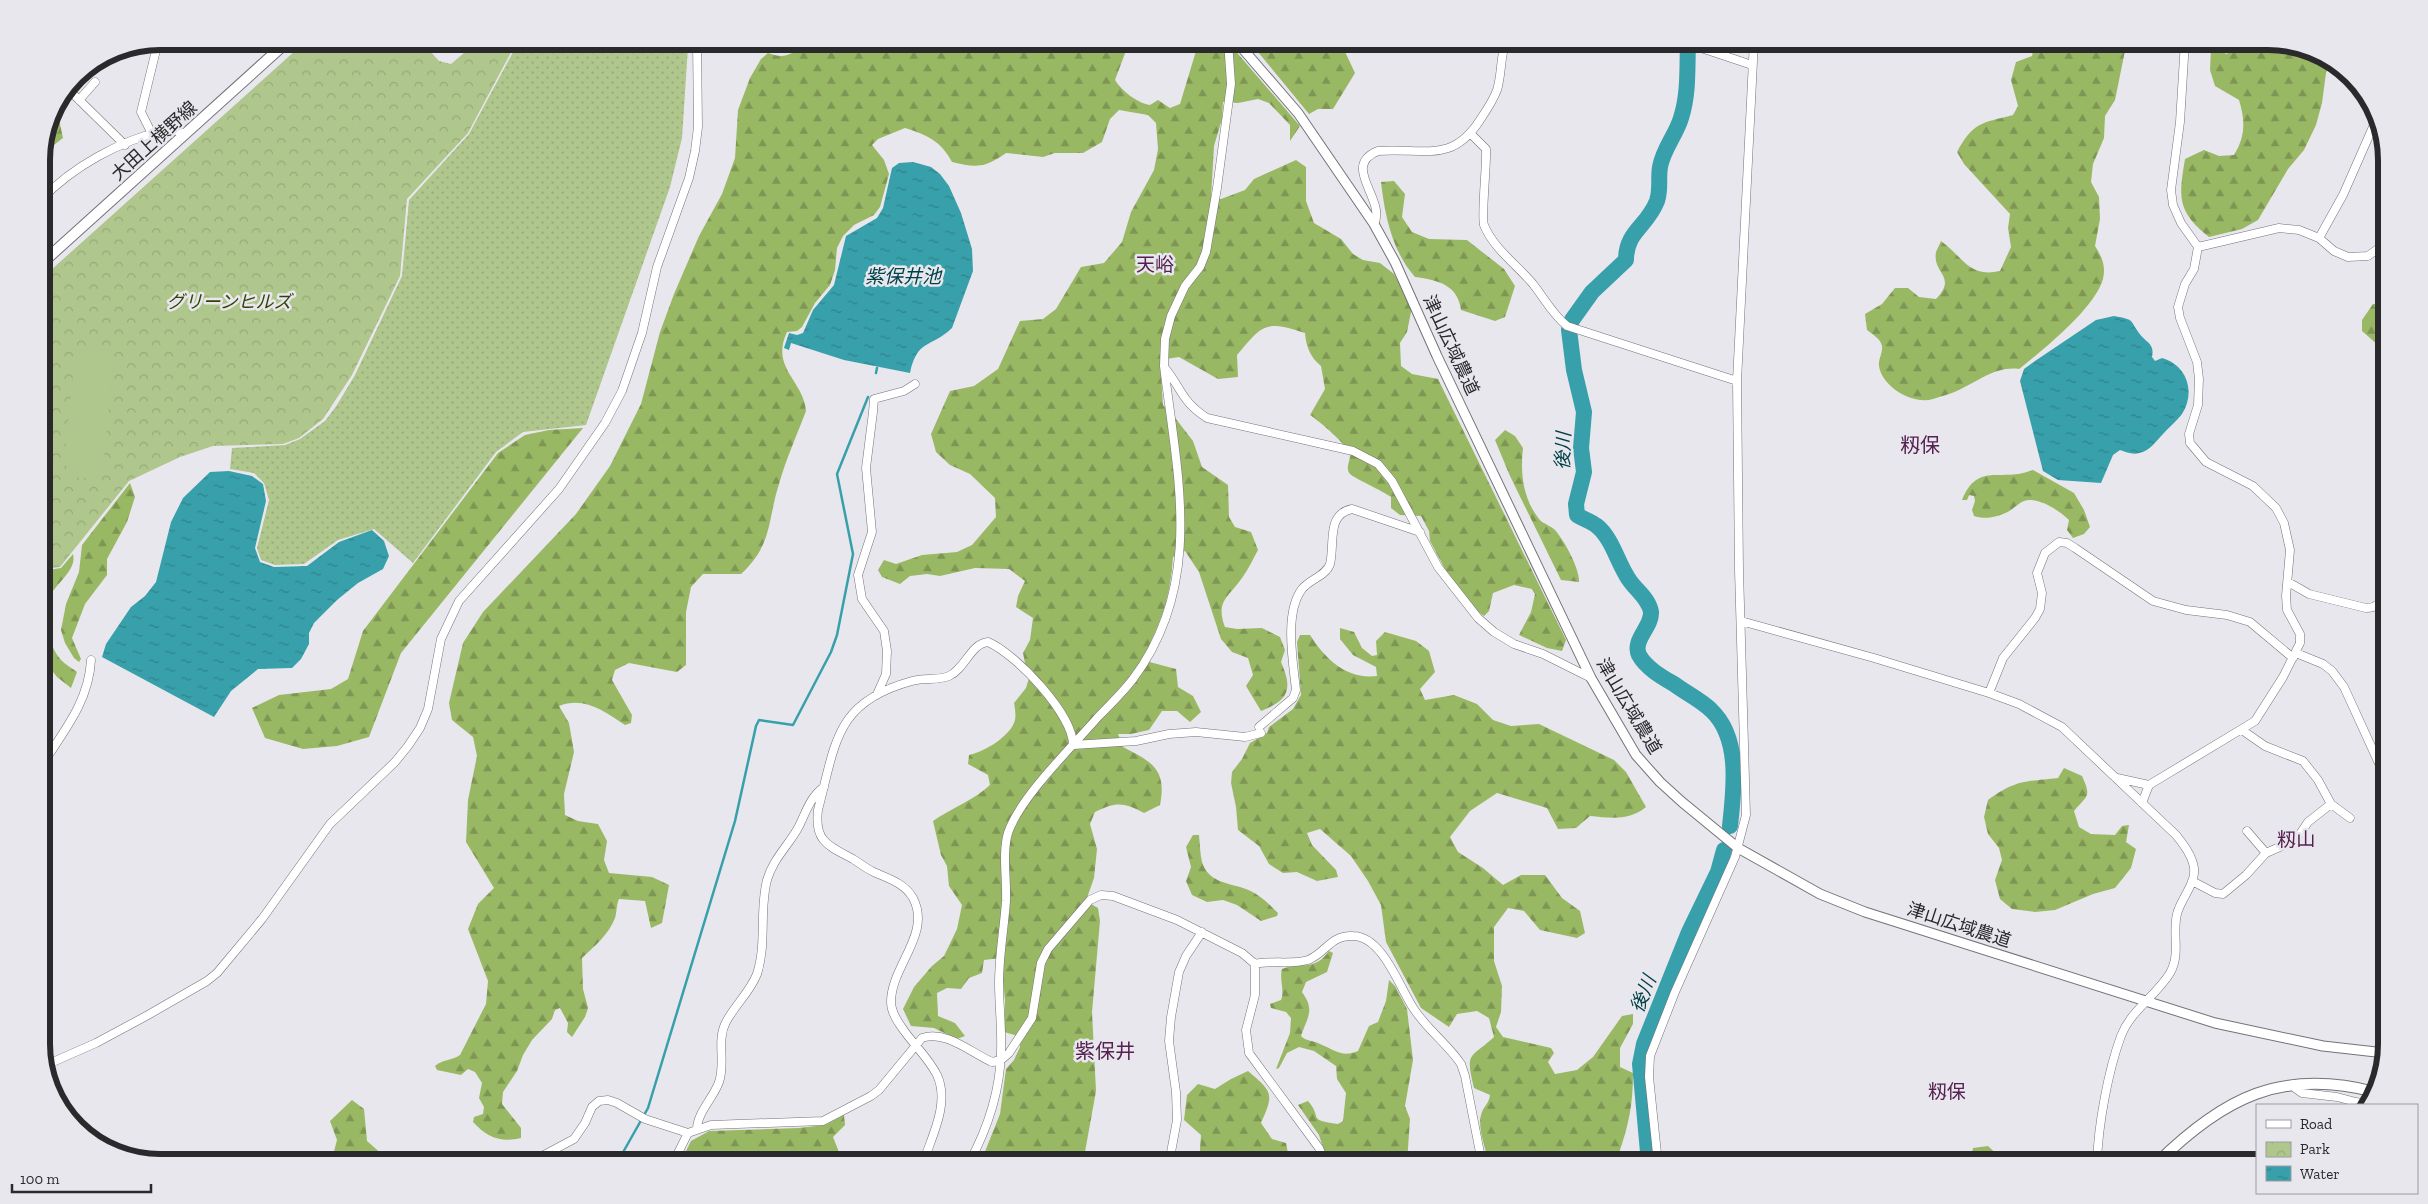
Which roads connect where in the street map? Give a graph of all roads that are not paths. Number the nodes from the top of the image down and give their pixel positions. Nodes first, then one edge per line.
1 (156, 50) edge
2 (278, 50) edge
3 (697, 50) edge
4 (1229, 50) edge
5 (1244, 50) edge
6 (1503, 50) edge
7 (1706, 50) edge
8 (1753, 50) edge
9 (2184, 50) edge
10 (1752, 65) junction
11 (95, 82) dead end
12 (73, 94) edge
13 (79, 100) junction
14 (2373, 128) edge
15 (152, 134) junction
16 (185, 134) junction
17 (1471, 134) junction
18 (125, 145) junction
19 (50, 191) edge
20 (1374, 224) junction
21 (2319, 238) junction
22 (2198, 247) junction
23 (2378, 248) edge
24 (50, 257) edge
25 (1164, 366) junction
26 (1737, 381) junction
27 (915, 384) dead end
28 (1420, 532) junction
29 (2288, 582) junction
30 (2378, 606) edge
31 (1741, 621) junction
32 (2295, 656) junction
33 (91, 660) dead end
34 (1591, 678) junction
35 (878, 692) junction
36 (1989, 694) junction
37 (2242, 730) junction
38 (1073, 745) junction
39 (50, 752) edge
40 (2378, 761) edge
41 (2115, 778) junction
42 (2149, 785) junction
43 (824, 787) junction
44 (2142, 803) junction
45 (2331, 804) junction
46 (2350, 818) dead end
47 (2247, 831) dead end
48 (1738, 848) junction
49 (2266, 852) junction
50 (2192, 881) junction
51 (1202, 932) junction
52 (1255, 964) junction
53 (2146, 1002) junction
54 (914, 1045) junction
55 (2377, 1052) edge
56 (1001, 1060) junction
57 (52, 1062) edge
58 (2294, 1084) junction
59 (2368, 1090) edge
60 (2356, 1103) edge
61 (697, 1129) junction
62 (688, 1133) junction
63 (546, 1154) edge
64 (678, 1154) edge
65 (926, 1154) edge
66 (973, 1154) edge
67 (1171, 1154) edge
68 (1321, 1154) edge
69 (1480, 1154) edge
70 (1657, 1154) edge
71 (2098, 1154) edge
72 (2167, 1154) edge

1 - 15 street
2 - 16 main road, 大田上横野線
3 - 57 street
4 - 25 street
5 - 20 street, 津山広域農道
6 - 17 street
7 - 10 street
8 - 10 street
9 - 22 street
10 - 26 street
11 - 13 street
12 - 13 street
13 - 18 street
14 - 21 street
15 - 16 street
15 - 18 street
16 - 24 main road, 大田上横野線
17 - 20 street
17 - 26 street
18 - 19 street
20 - 34 street, 津山広域農道
21 - 22 street
21 - 23 street
22 - 29 street
25 - 28 street
25 - 38 street
26 - 31 street
27 - 35 street
28 - 34 street
28 - 38 street
29 - 30 street
29 - 32 street
31 - 36 street
31 - 48 street
32 - 36 street
32 - 37 street
32 - 40 street
33 - 39 street
34 - 48 street, 津山広域農道
35 - 38 street
35 - 43 street
36 - 41 street
37 - 42 street
37 - 45 street
38 - 56 street
41 - 42 street
41 - 44 street
42 - 44 street
43 - 54 street
43 - 61 street
44 - 50 street
45 - 46 street
45 - 49 street
47 - 49 street
48 - 53 street, 津山広域農道
48 - 70 street
49 - 50 street
50 - 53 street
51 - 52 street
51 - 56 street
51 - 67 street
52 - 68 street
52 - 69 street
53 - 55 street, 津山広域農道
53 - 71 street
54 - 56 street
54 - 61 street
54 - 65 street
56 - 66 street
58 - 59 main road
58 - 60 street
58 - 72 main road
61 - 62 street
62 - 63 street
62 - 64 street

